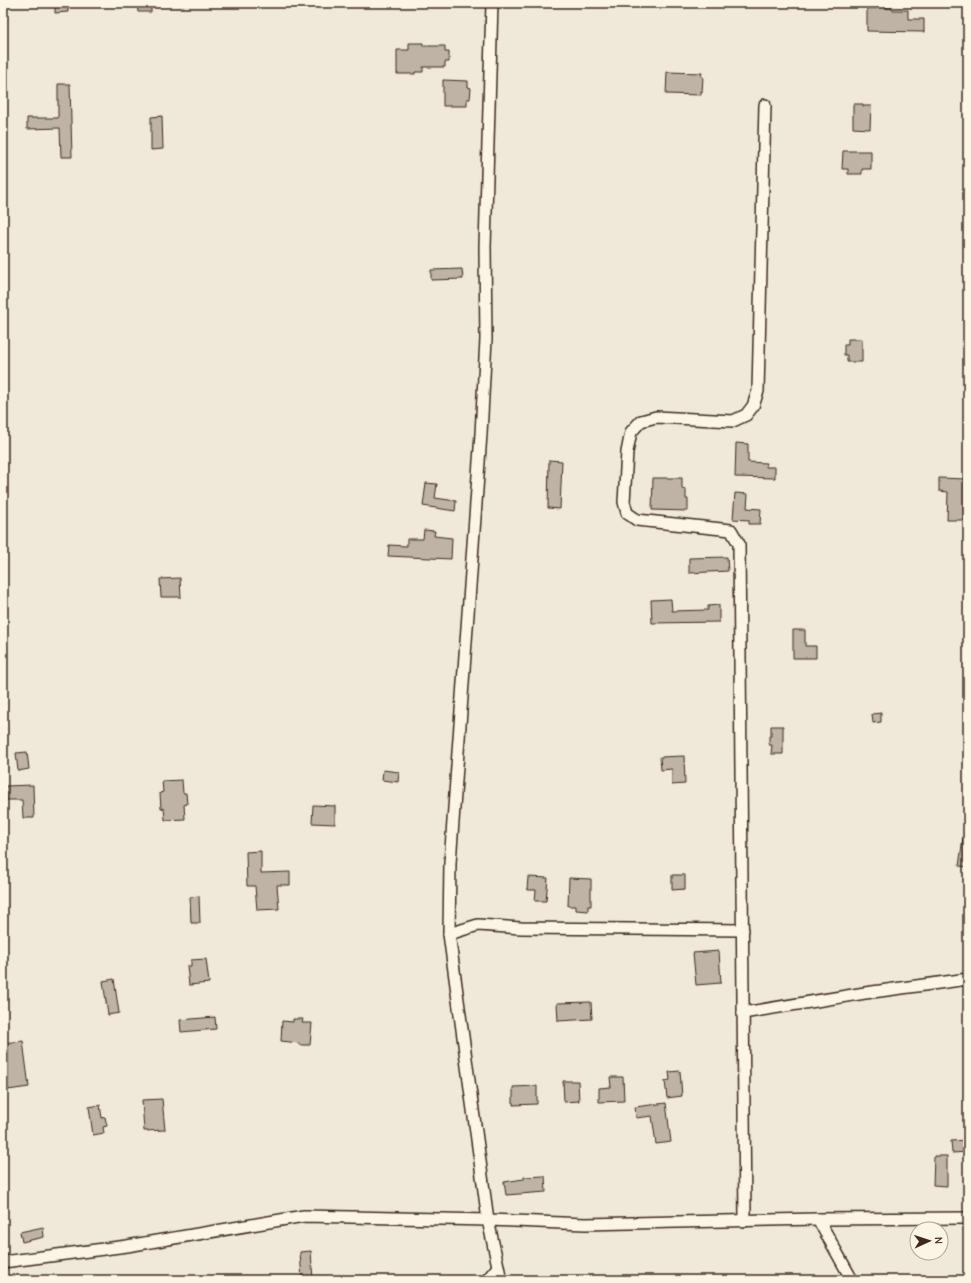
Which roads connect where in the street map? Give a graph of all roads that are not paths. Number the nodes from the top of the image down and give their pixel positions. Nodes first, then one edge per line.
1 (492, 3) edge
2 (765, 105) dead end
3 (743, 930) junction
4 (449, 934) junction
5 (968, 979) edge
6 (743, 1013) junction
7 (968, 1218) edge
8 (818, 1219) junction
9 (488, 1220) junction
10 (745, 1221) junction
11 (3, 1262) edge
12 (498, 1267) junction
13 (487, 1280) edge
14 (501, 1280) edge
15 (852, 1280) edge

1 - 4 street
2 - 3 street
3 - 4 street
3 - 6 street
4 - 9 street
5 - 6 street
6 - 10 street
7 - 8 street
8 - 10 street
8 - 15 street
9 - 10 street
9 - 11 street
9 - 12 street
12 - 13 street
12 - 14 street

